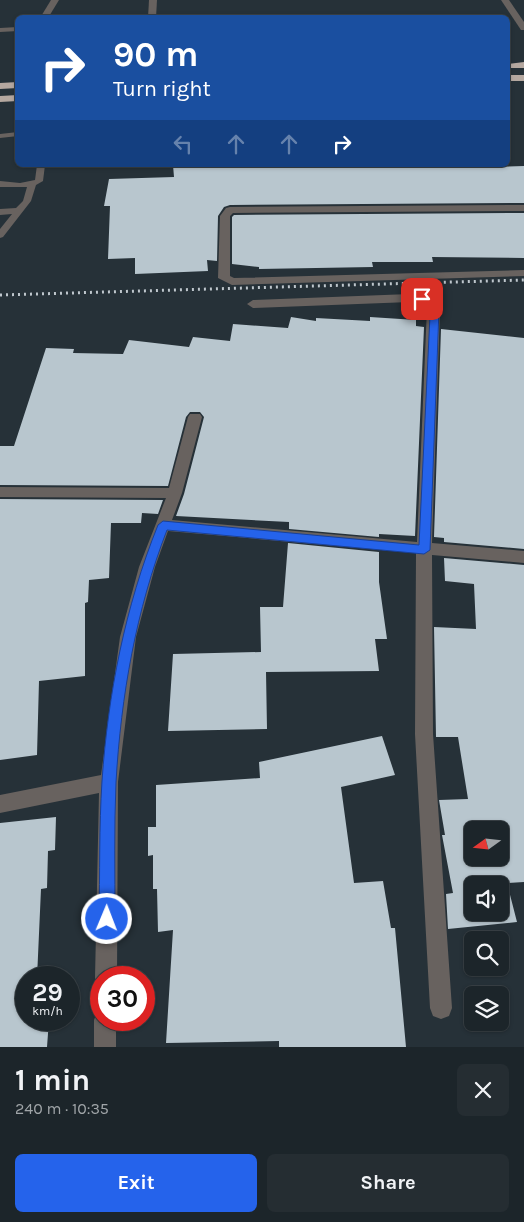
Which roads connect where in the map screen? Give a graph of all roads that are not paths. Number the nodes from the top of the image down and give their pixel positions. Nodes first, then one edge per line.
1 (55, 0) edge
2 (153, 0) edge
3 (505, 0) edge
4 (46, 15) edge
5 (152, 15) edge
6 (524, 28) edge
7 (15, 29) edge
8 (0, 30) edge
9 (524, 65) edge
10 (510, 66) edge
11 (510, 78) edge
12 (524, 78) edge
13 (15, 85) edge
14 (0, 86) edge
15 (15, 98) edge
16 (0, 99) edge
17 (15, 134) edge
18 (0, 136) edge
19 (41, 167) edge
20 (0, 184) edge
21 (32, 184) junction
22 (524, 208) edge
23 (19, 211) junction
24 (0, 212) edge
25 (0, 235) edge
26 (524, 273) edge
27 (252, 304) dead end
28 (195, 417) dead end
29 (0, 492) edge
30 (175, 493) junction
31 (163, 525) junction
32 (424, 550) junction
33 (524, 557) edge
34 (109, 782) junction
35 (0, 804) edge
36 (106, 966) edge
37 (441, 1008) dead end
38 (105, 1031) edge
39 (105, 1047) edge

1 - 4 street
2 - 5 street
3 - 6 street
7 - 8 street
9 - 10 highway
11 - 12 highway
13 - 14 highway
15 - 16 highway
17 - 18 lane
19 - 21 lane
20 - 21 lane
21 - 23 lane
22 - 26 street
23 - 24 lane
23 - 25 lane
27 - 32 street
28 - 30 street
29 - 30 street
30 - 31 street
31 - 32 street
31 - 34 street
32 - 33 street
32 - 37 street
34 - 35 street
34 - 36 street
38 - 39 street

